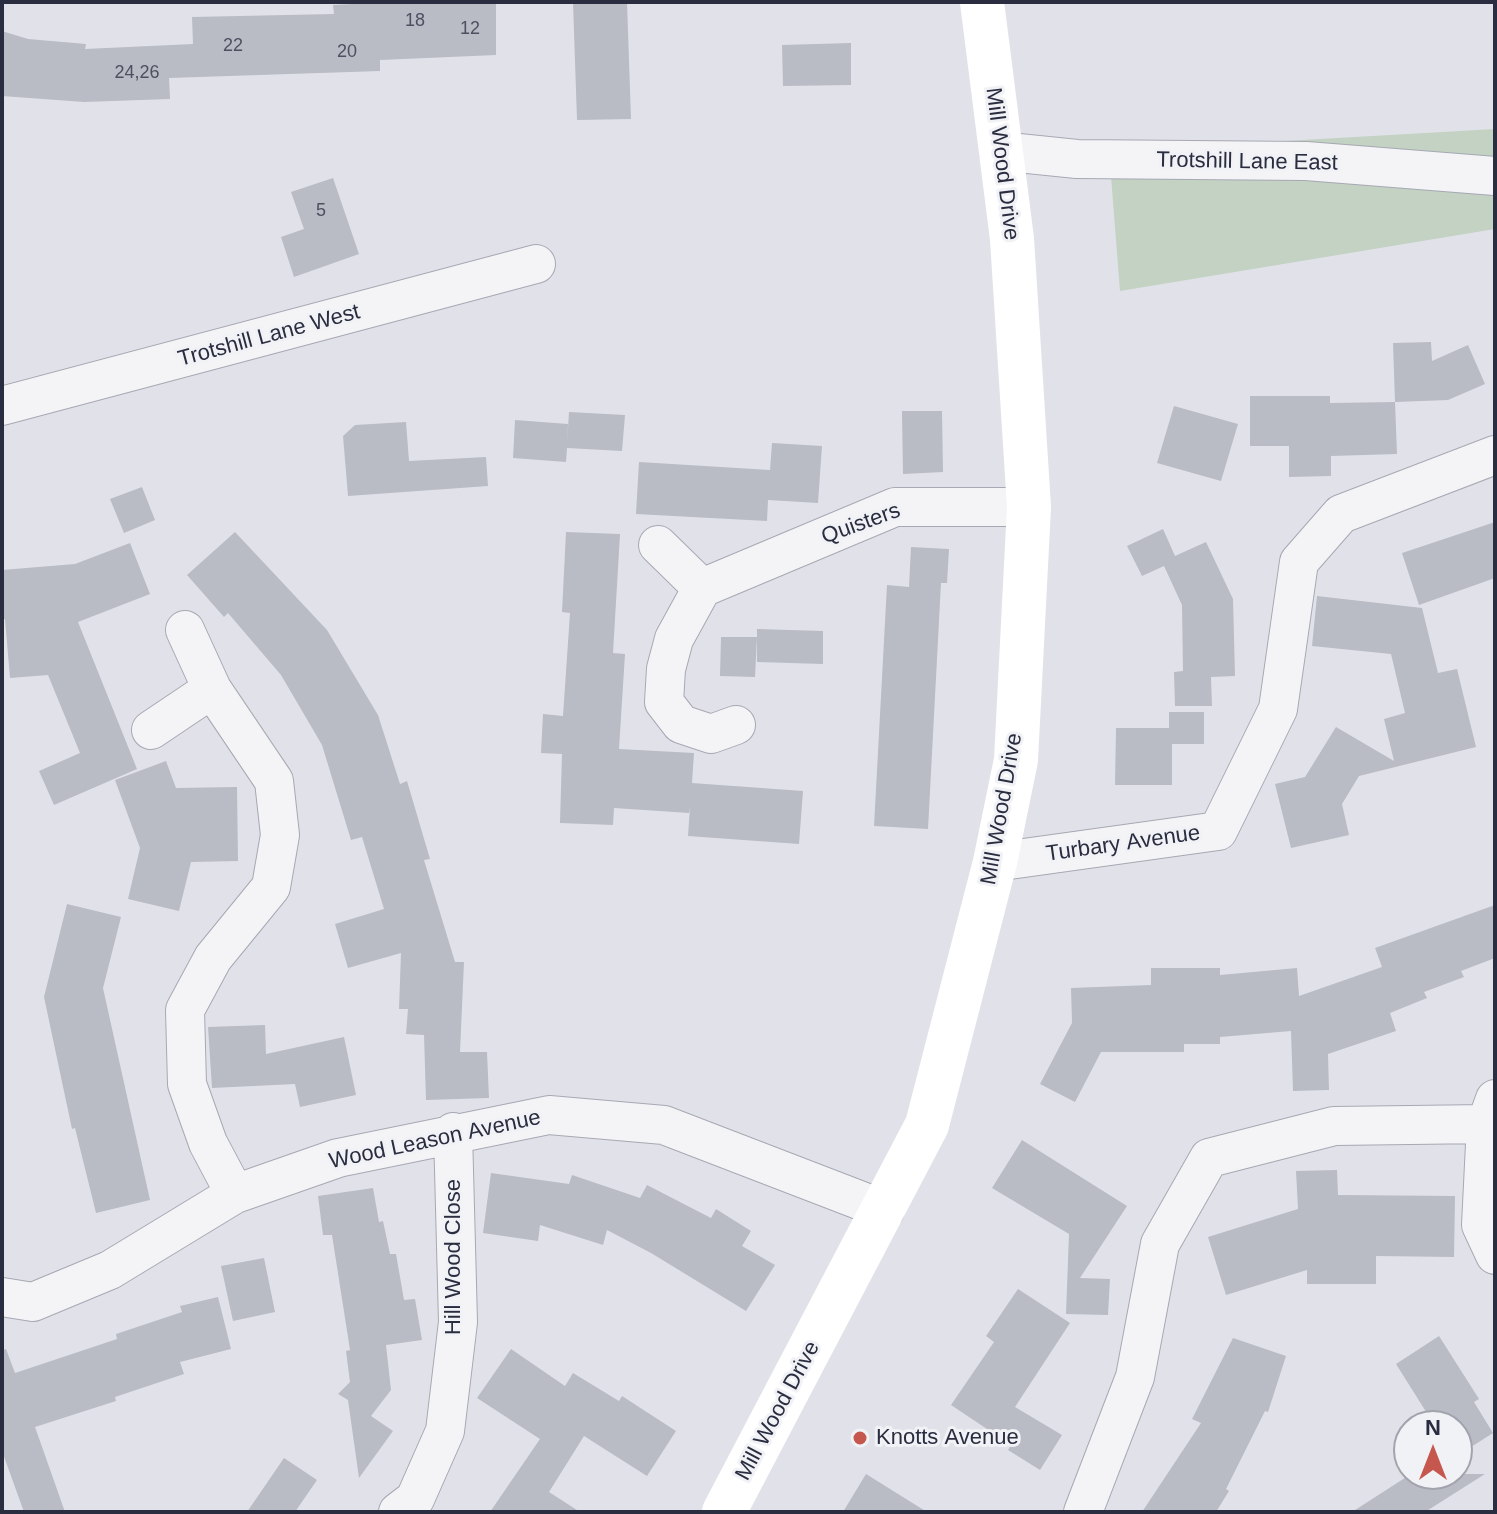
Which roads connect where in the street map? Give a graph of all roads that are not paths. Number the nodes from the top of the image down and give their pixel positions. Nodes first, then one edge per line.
1 (982, 2) edge
2 (999, 151) junction
3 (1495, 176) edge
4 (536, 264) dead end
5 (2, 406) edge
6 (1495, 455) edge
7 (1029, 507) junction
8 (658, 545) dead end
9 (702, 588) junction
10 (185, 630) dead end
11 (212, 689) junction
12 (736, 725) dead end
13 (151, 730) dead end
14 (995, 862) junction
15 (1490, 1111) edge
16 (453, 1132) junction
17 (235, 1194) junction
18 (885, 1210) junction
19 (1495, 1255) edge
20 (2, 1297) edge
21 (398, 1512) edge
22 (724, 1512) edge
23 (1083, 1512) edge

1 - 2 street, Mill Wood Drive
2 - 3 street, Trotshill Lane East
2 - 7 street, Mill Wood Drive
4 - 5 street, Trotshill Lane West
6 - 14 street, Turbary Avenue
7 - 9 street, Quisters
7 - 14 street, Mill Wood Drive
8 - 9 street
9 - 12 street
10 - 11 street
11 - 13 street
11 - 17 street
14 - 18 street, Mill Wood Drive
15 - 19 street
15 - 23 street
16 - 17 street, Wood Leason Avenue
16 - 18 street, Wood Leason Avenue
16 - 21 street, Hill Wood Close
17 - 20 street, Wood Leason Avenue
18 - 22 street, Mill Wood Drive

